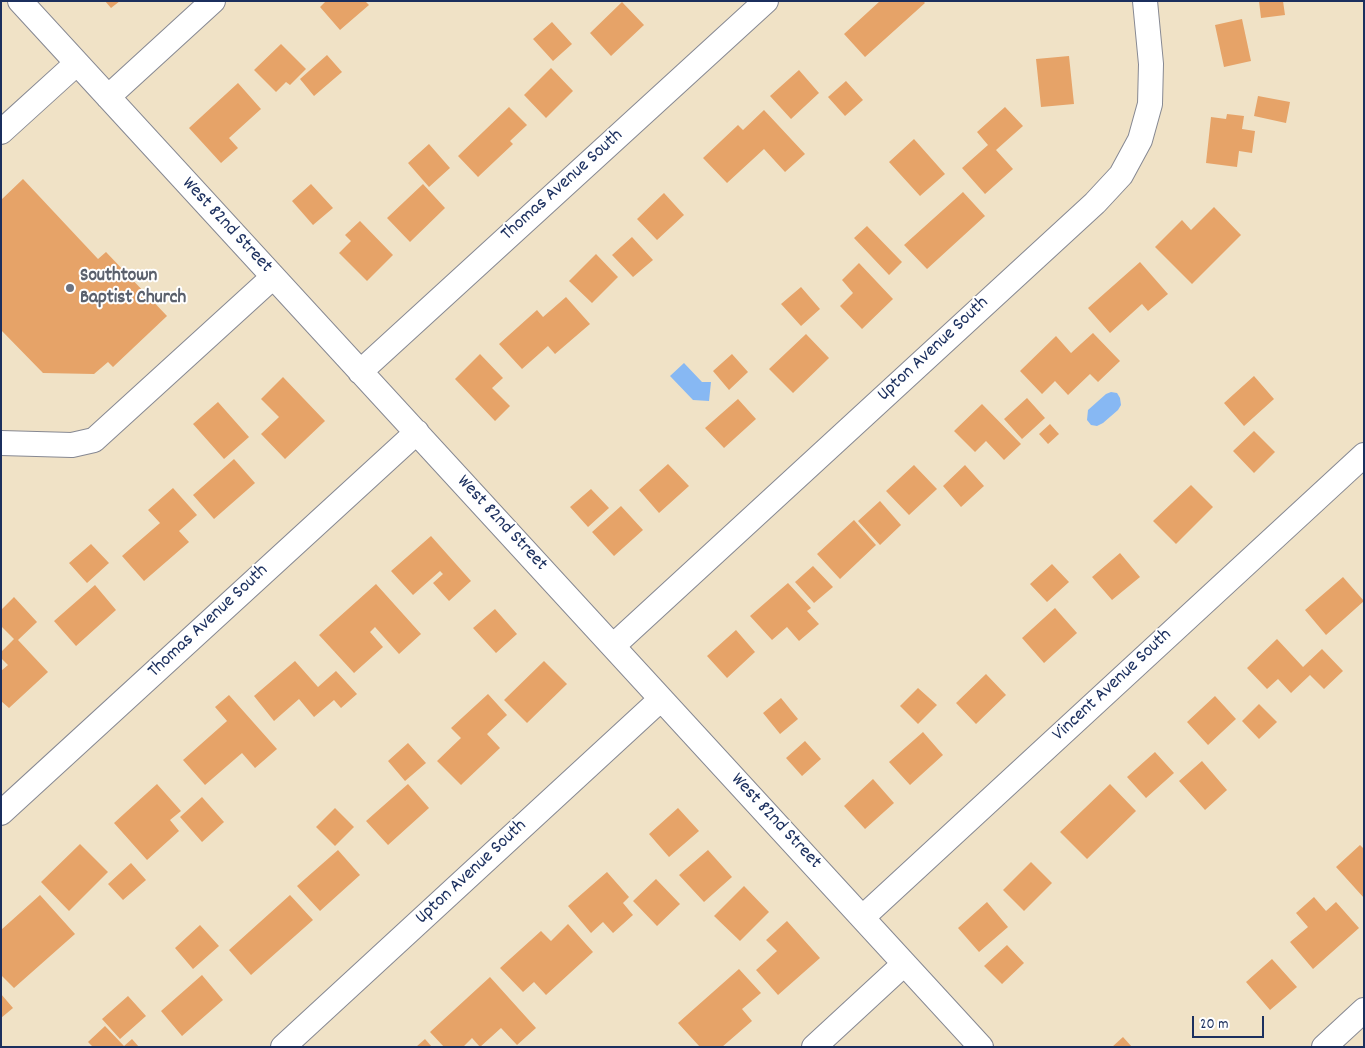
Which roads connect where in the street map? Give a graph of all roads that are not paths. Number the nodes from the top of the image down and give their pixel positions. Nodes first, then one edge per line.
1 (20, 1) edge
2 (213, 1) edge
3 (766, 1) edge
4 (1145, 1) edge
5 (77, 63) junction
6 (108, 97) junction
7 (1, 132) edge
8 (273, 277) junction
9 (360, 372) junction
10 (417, 432) junction
11 (1, 443) edge
12 (1364, 455) edge
13 (613, 646) junction
14 (661, 699) junction
15 (1, 812) edge
16 (863, 917) junction
17 (904, 964) junction
18 (1364, 1010) edge
19 (283, 1047) edge
20 (814, 1047) edge
21 (981, 1047) edge
22 (1324, 1047) edge

1 - 5 street, West 82nd Street
2 - 6 street
3 - 9 street, Thomas Avenue South
4 - 13 street, Upton Avenue South
5 - 6 street, West 82nd Street
5 - 7 street
6 - 8 street, West 82nd Street
8 - 9 street, West 82nd Street
8 - 11 street
9 - 10 street, West 82nd Street
10 - 13 street, West 82nd Street
10 - 15 street, Thomas Avenue South
12 - 16 street, Vincent Avenue South
13 - 14 street, West 82nd Street
14 - 16 street, West 82nd Street
14 - 19 street, Upton Avenue South
16 - 17 street, West 82nd Street
17 - 20 street
17 - 21 street, West 82nd Street
18 - 22 street

